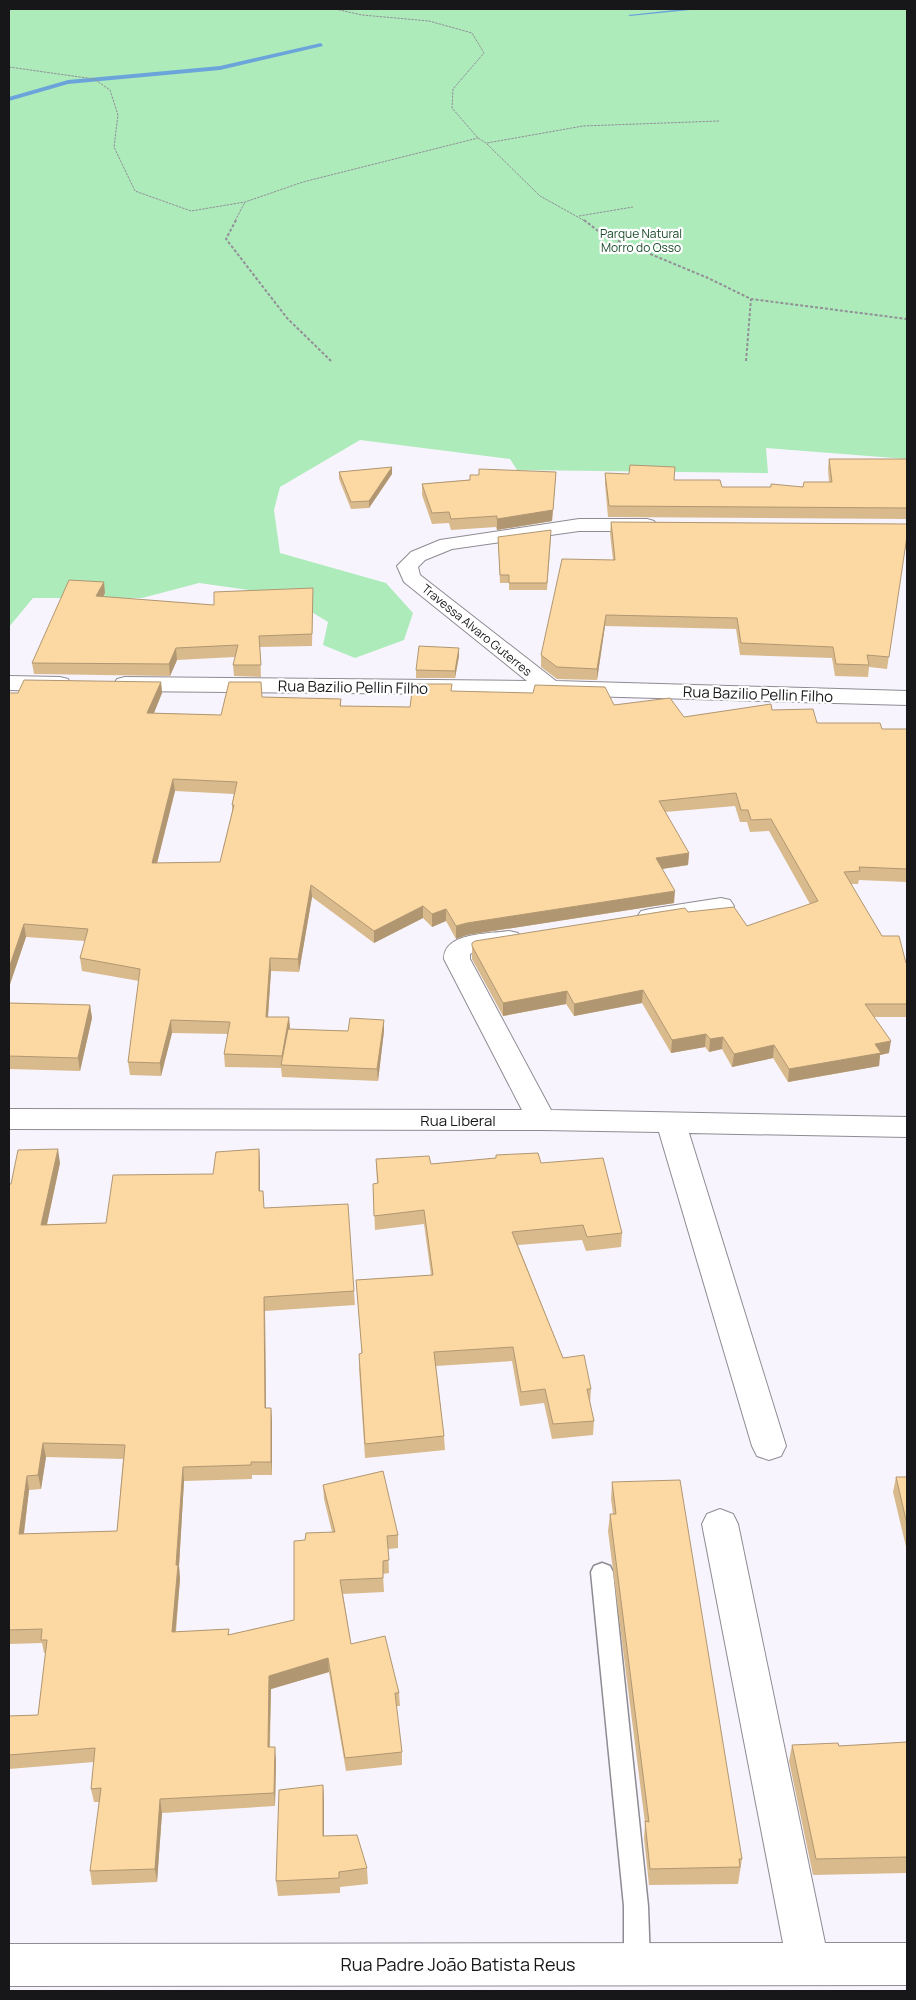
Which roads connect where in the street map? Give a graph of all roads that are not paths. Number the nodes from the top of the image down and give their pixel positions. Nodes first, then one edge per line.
1 (668, 526) edge
2 (9, 683) edge
3 (78, 684) edge
4 (107, 684) edge
5 (550, 688) junction
6 (907, 698) edge
7 (721, 906) edge
8 (623, 921) edge
9 (535, 935) edge
10 (9, 1119) edge
11 (542, 1120) junction
12 (672, 1122) junction
13 (907, 1127) edge
14 (769, 1446) dead end
15 (720, 1524) dead end
16 (602, 1572) dead end
17 (636, 1964) junction
18 (808, 1964) junction
19 (907, 1964) edge
20 (9, 1965) edge

1 - 5 street, Travessa Alvaro Guterres
2 - 3 street
4 - 5 street, Rua Bazilio Pellin Filho
5 - 6 street, Rua Bazilio Pellin Filho
7 - 8 street
9 - 11 street
10 - 11 street, Rua Liberal
11 - 12 street, Rua Liberal
12 - 13 street, Rua Liberal
12 - 14 street
15 - 18 street
16 - 17 lane
17 - 18 street, Rua Padre João Batista Reus
17 - 20 street, Rua Padre João Batista Reus
18 - 19 street, Rua Padre João Batista Reus

